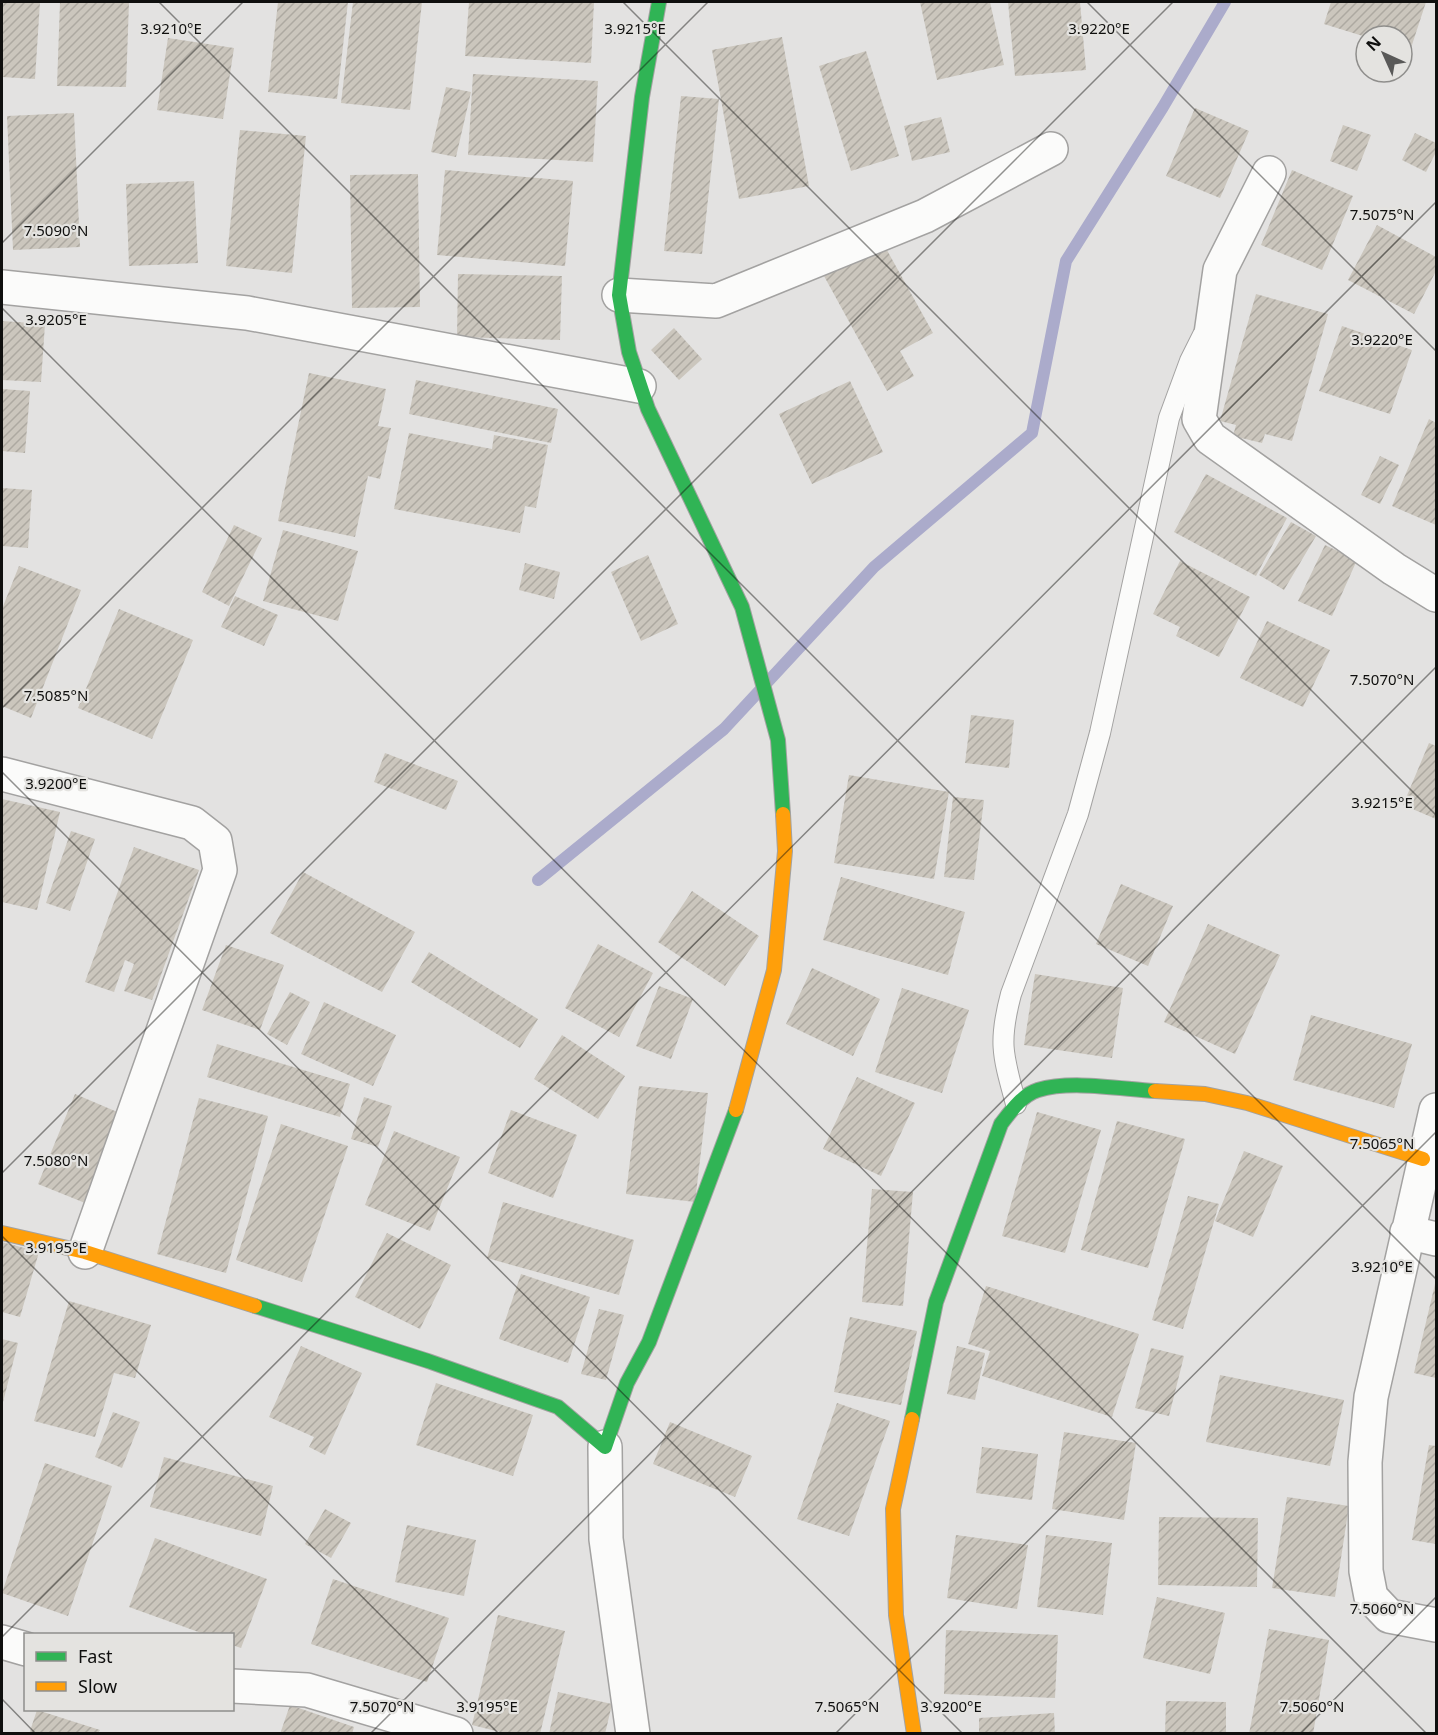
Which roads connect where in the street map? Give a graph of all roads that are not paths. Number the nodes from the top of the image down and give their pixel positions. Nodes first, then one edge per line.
1 (659, 2) edge
2 (1051, 149) dead end
3 (1269, 173) dead end
4 (2, 287) edge
5 (619, 295) junction
6 (1213, 314) junction
7 (639, 386) junction
8 (1437, 595) edge
9 (2, 774) edge
10 (1016, 1104) junction
11 (1437, 1110) edge
12 (1423, 1159) junction
13 (2, 1233) edge
14 (1422, 1235) edge
15 (85, 1252) junction
16 (605, 1447) junction
17 (1437, 1625) edge
18 (2, 1642) edge
19 (24, 1648) edge
20 (234, 1686) edge
21 (379, 1722) edge
22 (456, 1734) edge
23 (633, 1734) edge
24 (914, 1734) edge

1 - 5 street
2 - 5 street
3 - 6 street
4 - 7 street
5 - 7 street
6 - 8 street
6 - 10 lane
7 - 16 street
9 - 15 street
10 - 12 street
10 - 24 street
11 - 12 street
12 - 14 street
13 - 15 street
14 - 17 street
15 - 16 street
16 - 23 street
18 - 19 street
20 - 21 street
21 - 22 street

